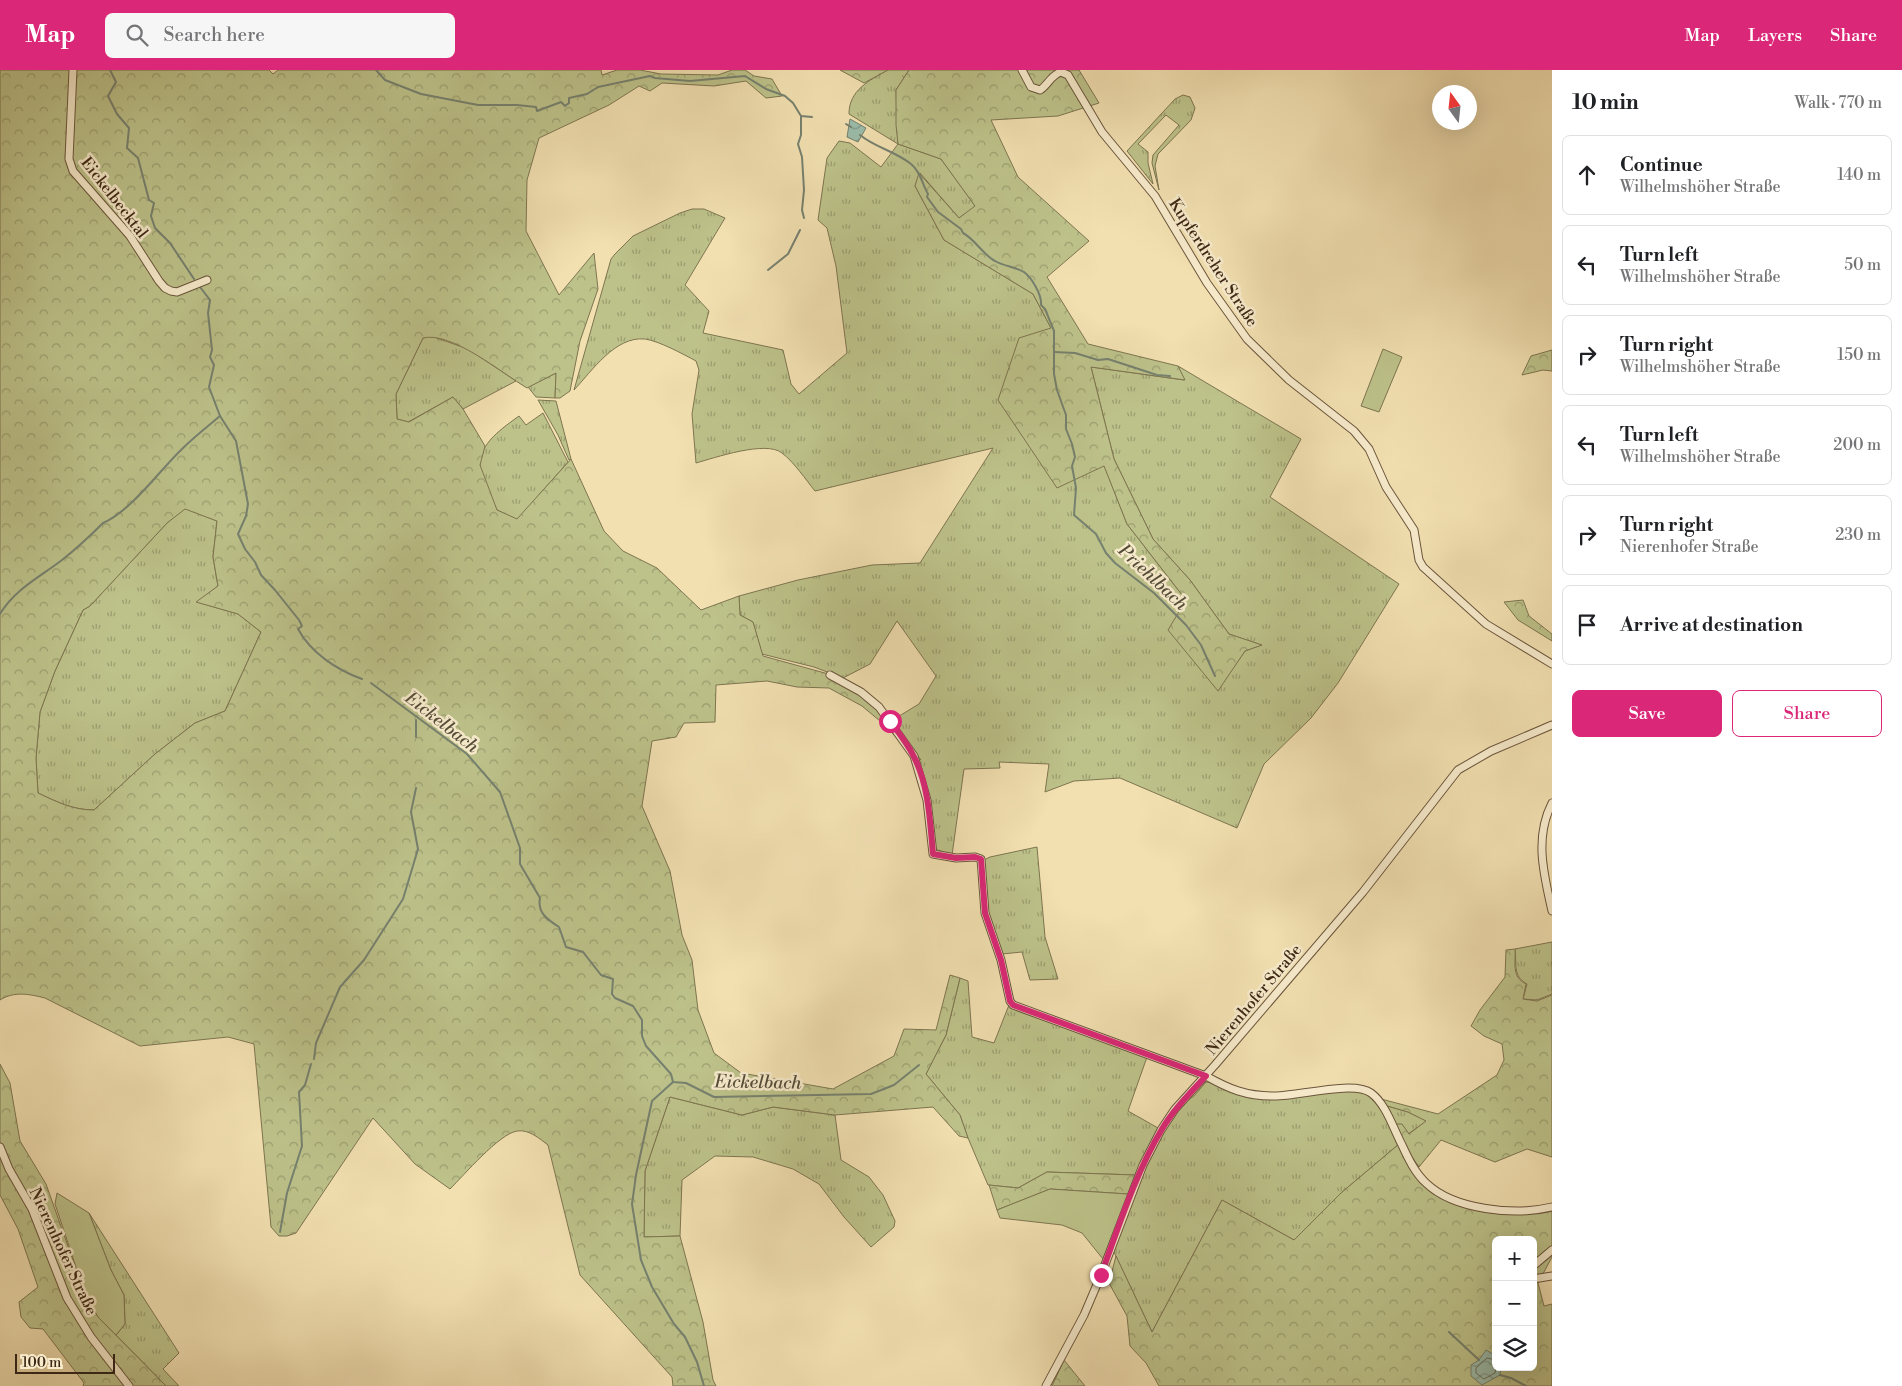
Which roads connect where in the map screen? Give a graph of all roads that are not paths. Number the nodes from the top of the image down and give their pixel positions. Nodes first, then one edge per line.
1 (73, 70) edge
2 (1022, 70) edge
3 (207, 280) dead end
4 (1552, 664) edge
5 (830, 675) dead end
6 (1552, 725) edge
7 (1552, 803) edge
8 (1552, 911) edge
9 (1206, 1076) junction
10 (0, 1147) edge
11 (1552, 1208) edge
12 (1552, 1250) edge
13 (1537, 1263) edge
14 (1552, 1276) edge
15 (1537, 1278) edge
16 (129, 1386) edge
17 (1046, 1386) edge

1 - 3 street, Eickelbecktal
2 - 4 street, Kupferdreher Straße
5 - 9 street
6 - 9 street, Nierenhofer Straße
7 - 8 street
9 - 11 street
9 - 17 street, Nierenhofer Straße
10 - 16 street, Nierenhofer Straße
12 - 13 street
14 - 15 street

